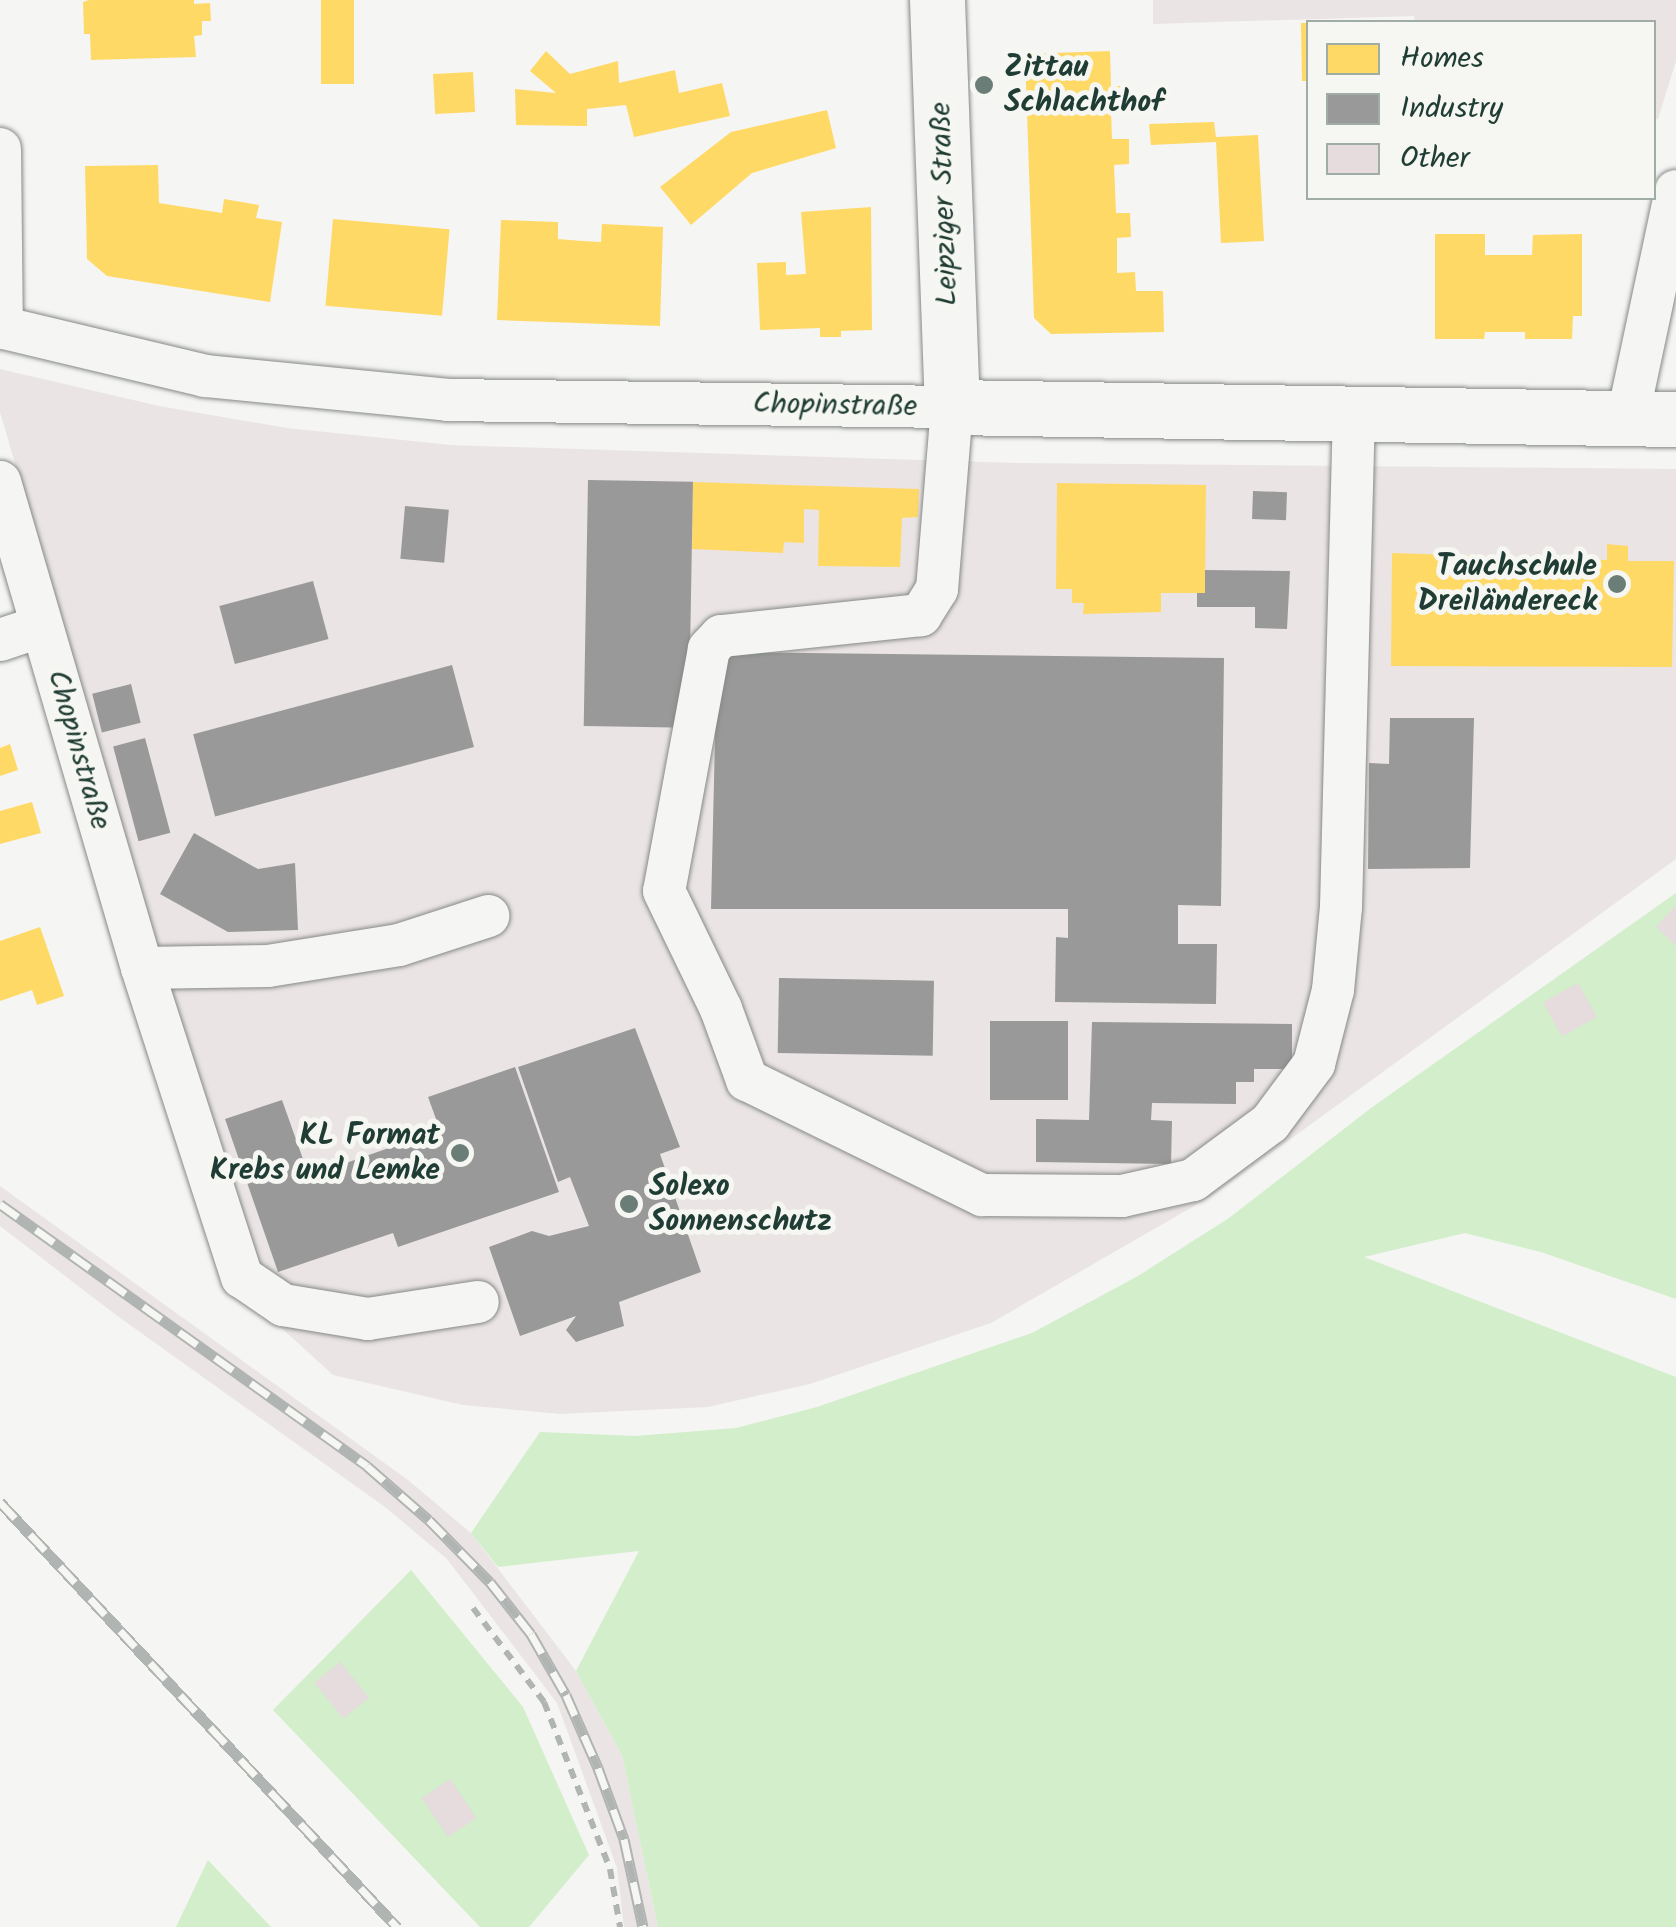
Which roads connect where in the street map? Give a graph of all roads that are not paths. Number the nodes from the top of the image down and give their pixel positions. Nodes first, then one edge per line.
1 (937, 0) edge
2 (0, 148) edge
3 (1676, 191) edge
4 (1, 328) edge
5 (952, 407) junction
6 (1354, 414) junction
7 (1652, 418) edge
8 (0, 482) edge
9 (42, 626) junction
10 (0, 640) edge
11 (488, 916) dead end
12 (142, 968) junction
13 (478, 1302) dead end

1 - 5 main road, Leipziger Straße
2 - 4 street
3 - 7 street
4 - 5 street, Chopinstraße
5 - 6 main road, Chopinstraße
5 - 6 street
6 - 7 main road, Chopinstraße
8 - 9 street, Chopinstraße
9 - 10 street
9 - 12 street, Chopinstraße
11 - 12 street
12 - 13 street, Chopinstraße

